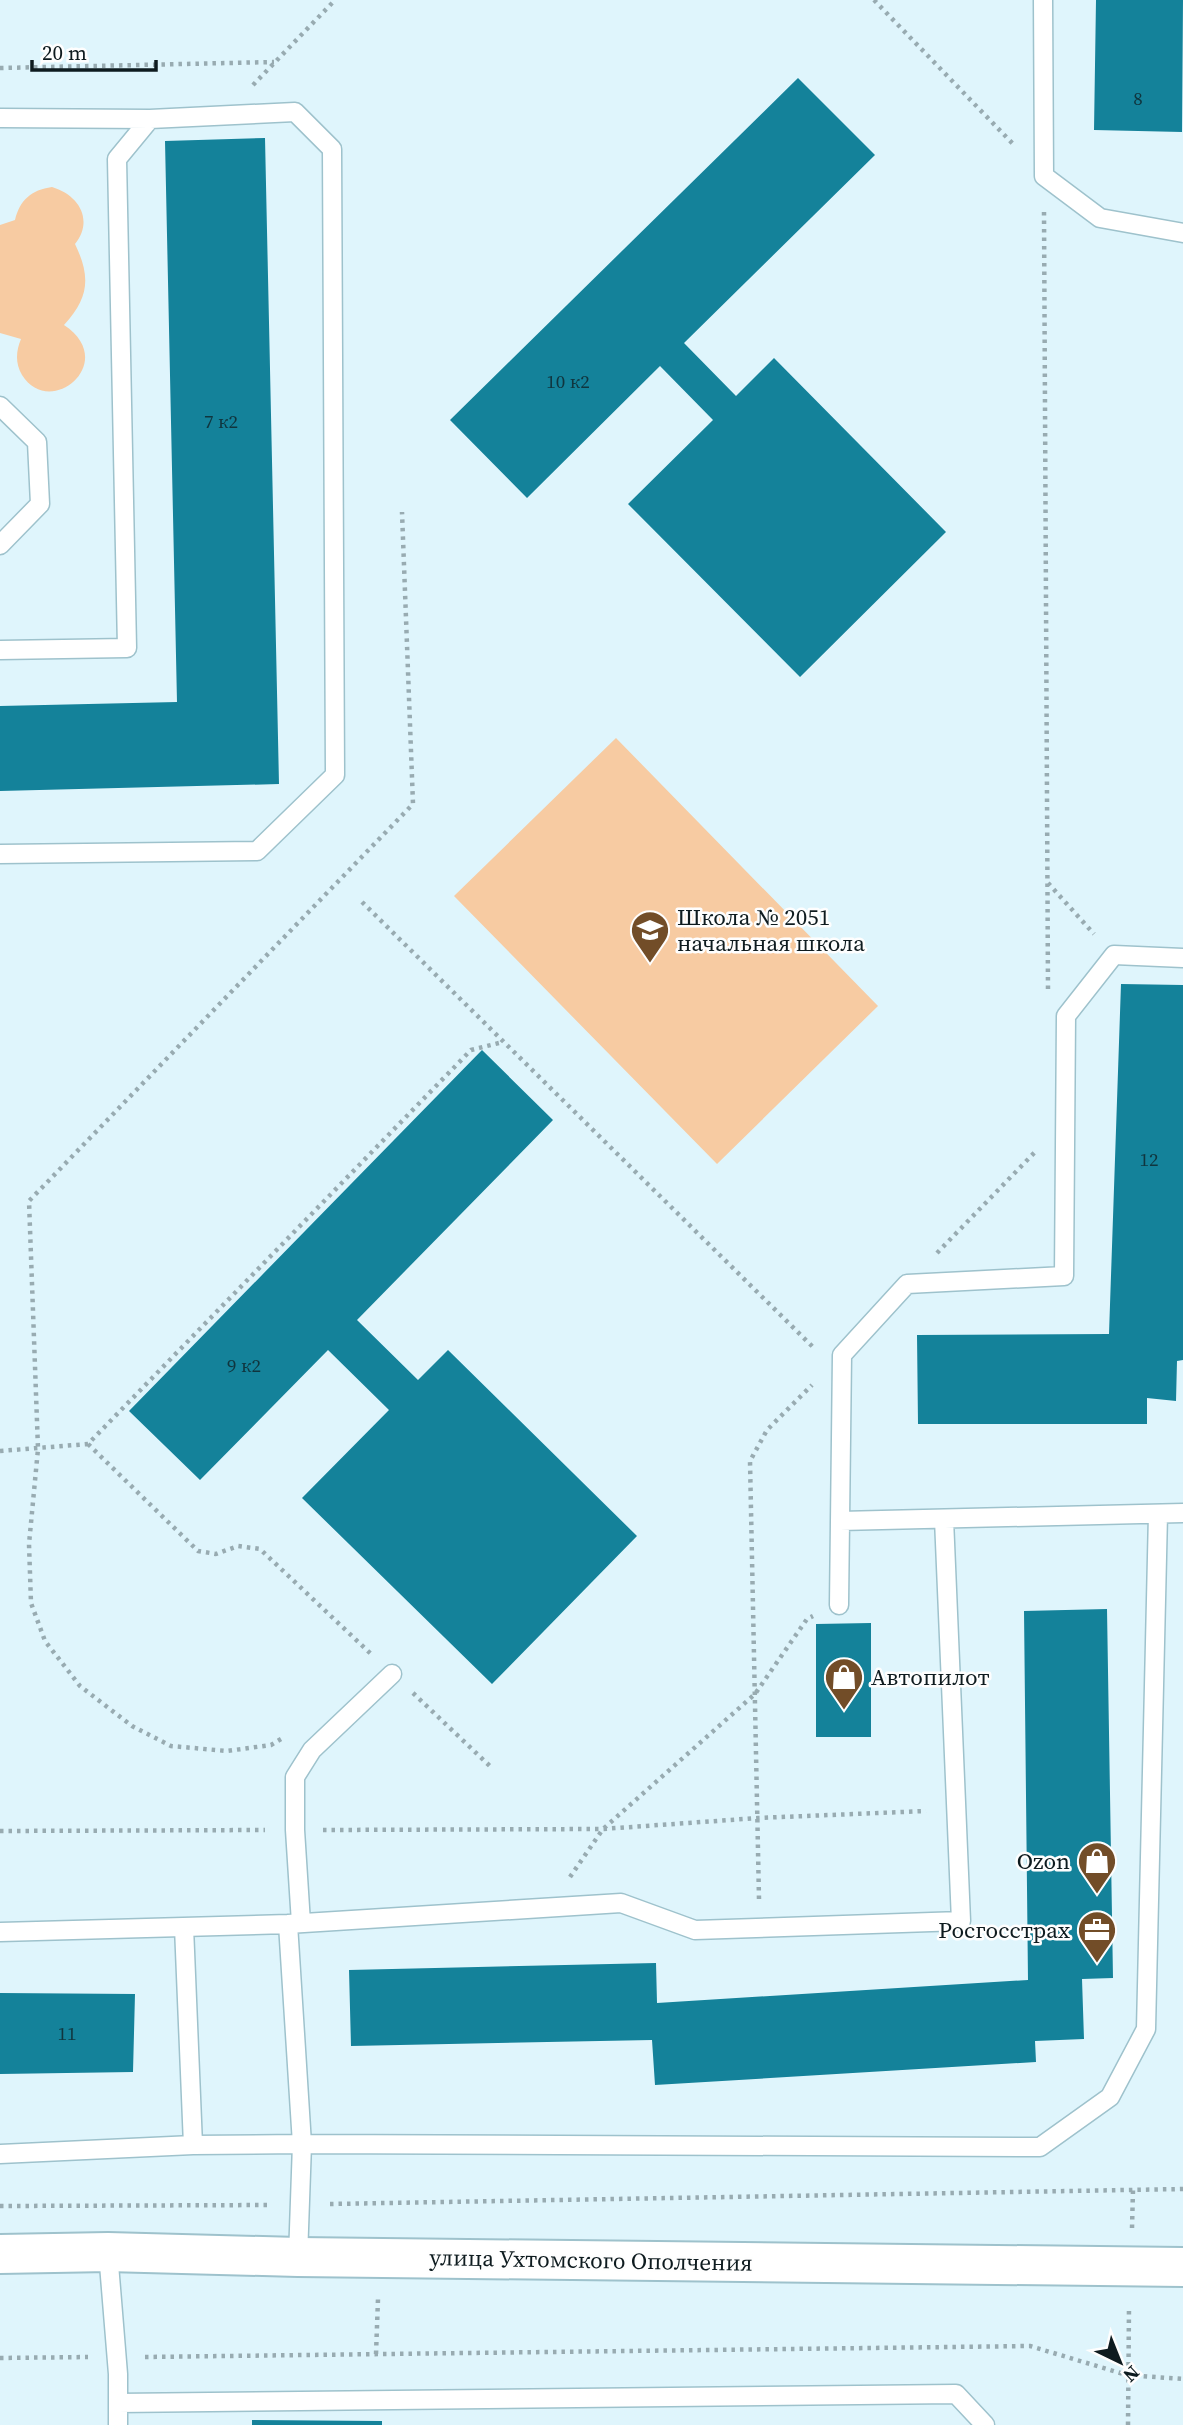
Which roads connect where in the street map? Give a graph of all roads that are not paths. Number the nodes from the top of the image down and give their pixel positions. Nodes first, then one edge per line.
1 (1043, 0) edge
2 (0, 118) edge
3 (150, 119) junction
4 (1183, 233) edge
5 (0, 406) edge
6 (0, 545) edge
7 (0, 650) edge
8 (0, 855) edge
9 (1183, 958) edge
10 (1183, 1513) edge
11 (1158, 1514) junction
12 (944, 1519) junction
13 (840, 1521) junction
14 (839, 1605) road end
15 (392, 1674) road end
16 (295, 1924) junction
17 (184, 1927) junction
18 (0, 1932) edge
19 (302, 2144) junction
20 (193, 2145) junction
21 (0, 2154) edge
22 (108, 2252) junction
23 (0, 2253) edge
24 (298, 2257) junction
25 (1183, 2267) edge
26 (118, 2403) junction
27 (118, 2425) edge
28 (985, 2425) edge

1 - 4 lane
2 - 3 lane
3 - 7 lane
3 - 8 lane
5 - 6 lane
9 - 13 lane
10 - 11 lane
11 - 12 lane
11 - 19 lane
12 - 13 lane
12 - 16 lane
13 - 14 lane
15 - 16 lane
16 - 17 lane
16 - 19 lane
17 - 18 lane
17 - 20 lane
19 - 20 lane
19 - 24 lane
20 - 21 lane
22 - 23 street, улица Ухтомского Ополчения
22 - 24 street, улица Ухтомского Ополчения
22 - 26 lane
24 - 25 street, улица Ухтомского Ополчения
26 - 27 lane
26 - 28 lane

